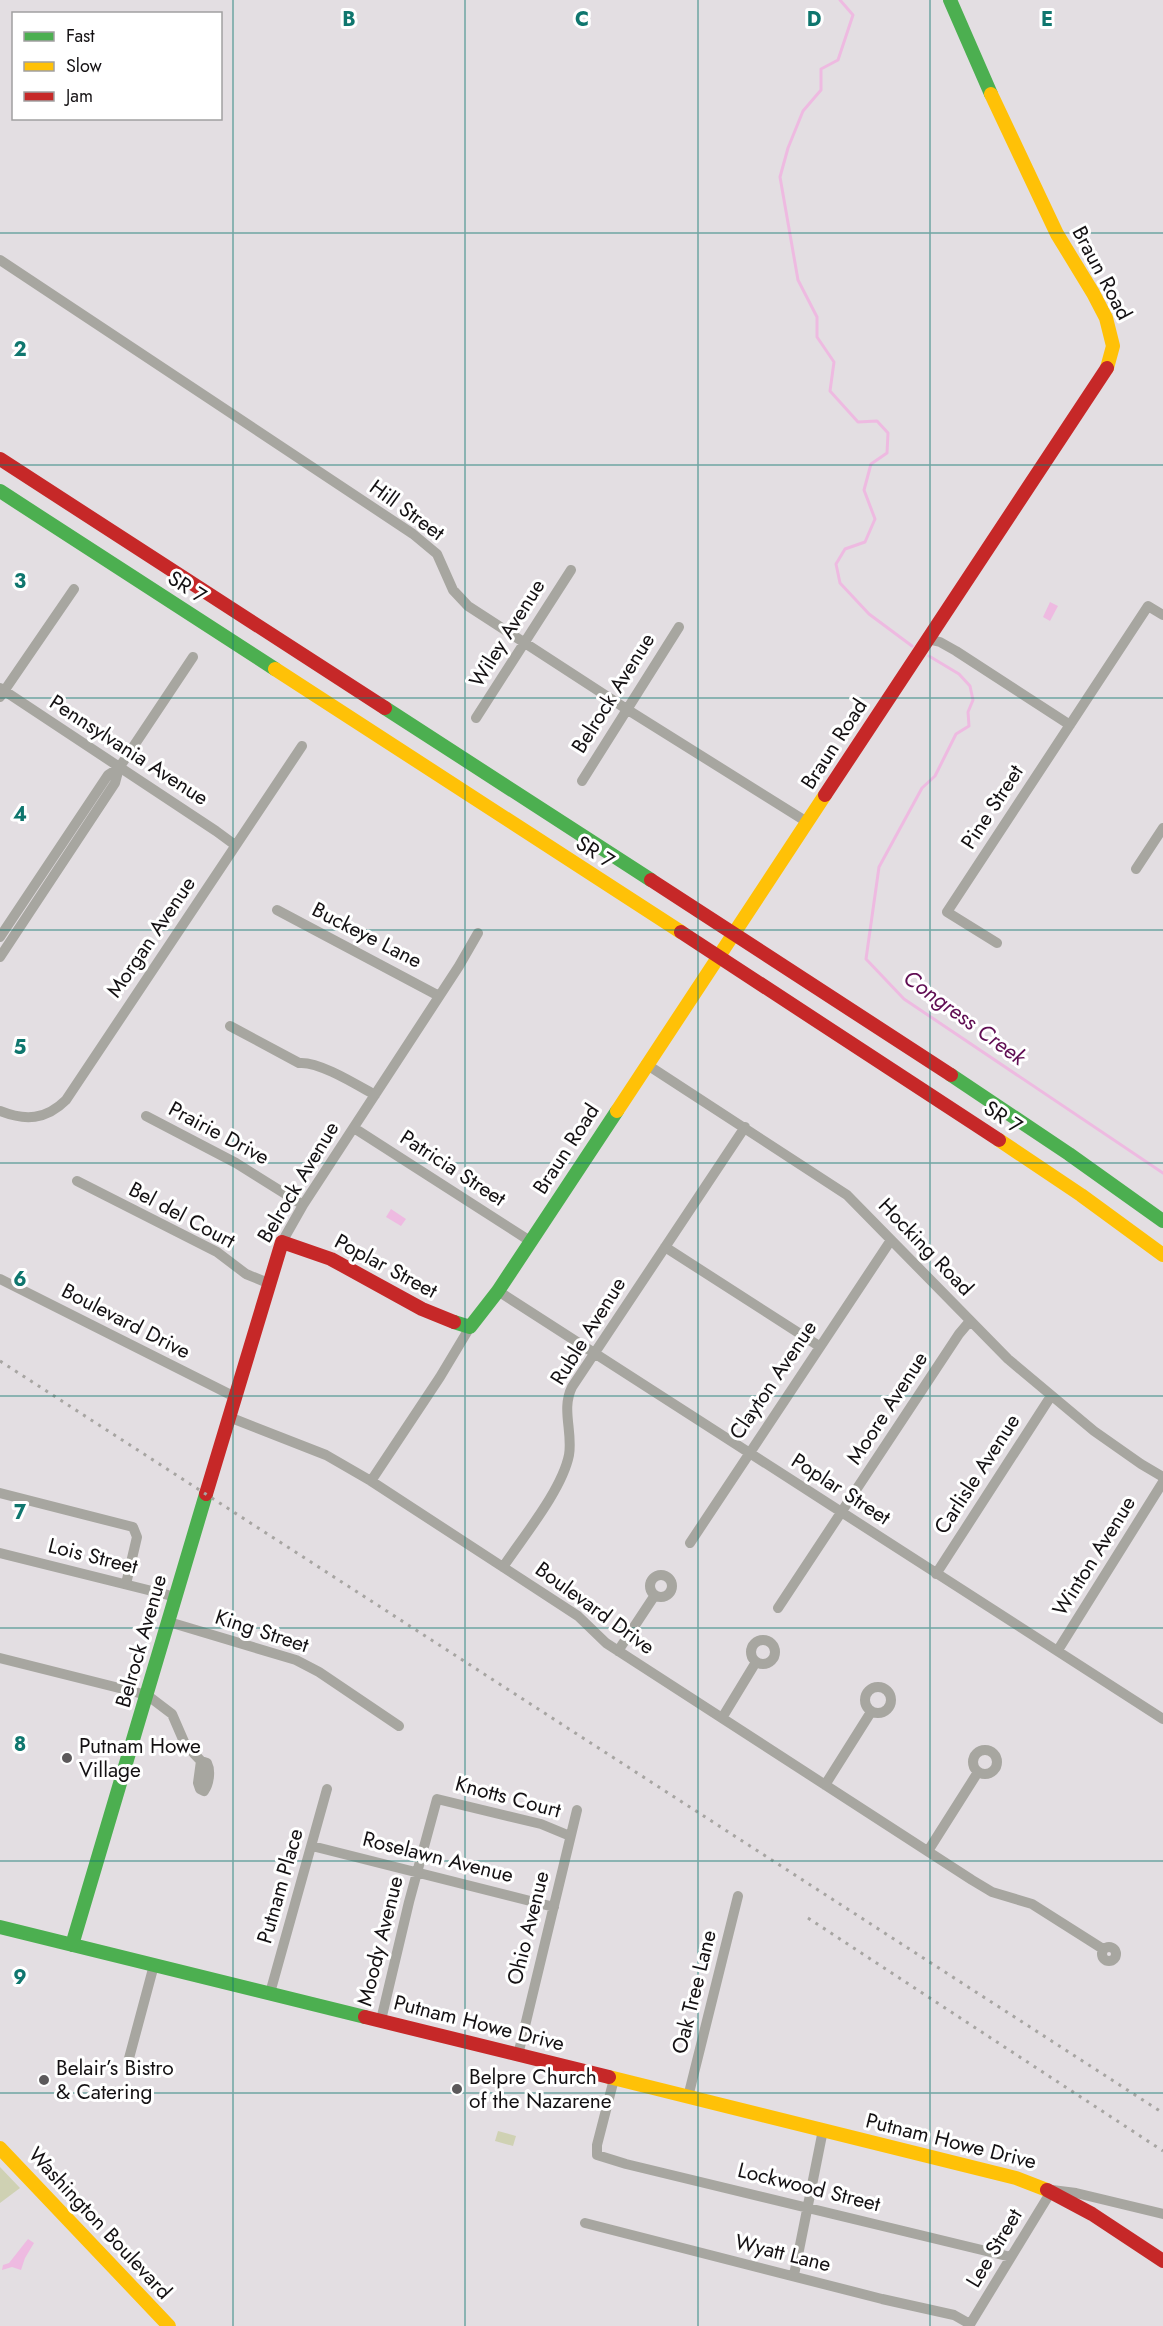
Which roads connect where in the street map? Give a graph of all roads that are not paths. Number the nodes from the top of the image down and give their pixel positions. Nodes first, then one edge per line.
1 (950, 0) edge
2 (0, 260) edge
3 (0, 459) edge
4 (0, 491) edge
5 (571, 570) dead end
6 (74, 589) dead end
7 (1163, 615) edge
8 (679, 627) dead end
9 (927, 639) junction
10 (524, 642) junction
11 (194, 657) dead end
12 (1, 692) edge
13 (628, 710) junction
14 (476, 718) dead end
15 (1070, 725) junction
16 (302, 746) dead end
17 (119, 768) junction
18 (582, 782) dead end
19 (807, 822) junction
20 (1163, 828) edge
21 (235, 845) junction
22 (580, 867) junction
23 (1136, 868) dead end
24 (277, 910) dead end
25 (478, 933) dead end
26 (0, 937) edge
27 (730, 940) junction
28 (997, 944) dead end
29 (0, 957) edge
30 (718, 957) junction
31 (439, 996) junction
32 (230, 1026) dead end
33 (646, 1064) junction
34 (375, 1095) junction
35 (0, 1111) edge
36 (146, 1116) dead end
37 (744, 1127) junction
38 (354, 1128) junction
39 (76, 1181) dead end
40 (303, 1204) junction
41 (1163, 1221) edge
42 (891, 1240) junction
43 (530, 1241) junction
44 (282, 1242) junction
45 (665, 1247) junction
46 (1163, 1255) edge
47 (0, 1279) edge
48 (268, 1283) junction
49 (498, 1291) junction
50 (970, 1321) junction
51 (470, 1327) junction
52 (819, 1346) junction
53 (594, 1352) junction
54 (1051, 1396) junction
55 (235, 1397) junction
56 (229, 1417) junction
57 (748, 1453) junction
58 (1163, 1477) edge
59 (371, 1481) junction
60 (1163, 1482) edge
61 (0, 1492) edge
62 (840, 1513) junction
63 (690, 1543) dead end
64 (0, 1553) edge
65 (503, 1567) junction
66 (936, 1574) junction
67 (126, 1584) junction
68 (655, 1595) dead end
69 (176, 1597) junction
70 (778, 1608) dead end
71 (169, 1622) junction
72 (1058, 1650) junction
73 (618, 1651) junction
74 (0, 1658) edge
75 (756, 1662) dead end
76 (147, 1695) junction
77 (871, 1712) dead end
78 (722, 1718) junction
79 (1163, 1719) edge
80 (399, 1726) dead end
81 (201, 1761) dead end
82 (978, 1772) dead end
83 (825, 1785) junction
84 (327, 1790) dead end
85 (436, 1801) joint
86 (578, 1810) dead end
87 (570, 1836) junction
88 (312, 1846) junction
89 (928, 1851) junction
90 (417, 1872) junction
91 (738, 1896) dead end
92 (554, 1907) junction
93 (0, 1927) edge
94 (72, 1945) junction
95 (1103, 1949) dead end
96 (154, 1965) junction
97 (270, 1993) junction
98 (381, 2020) junction
99 (518, 2055) junction
100 (131, 2072) dead end
101 (614, 2079) junction
102 (688, 2097) junction
103 (823, 2130) junction
104 (0, 2148) edge
105 (1052, 2190) junction
106 (808, 2207) junction
107 (1163, 2214) edge
108 (585, 2223) dead end
109 (1011, 2257) junction
110 (1163, 2261) edge
111 (794, 2275) junction
112 (969, 2325) edge
113 (169, 2326) edge

1 - 9 main road, Braun Road
2 - 10 street, Hill Street
3 - 27 main road, SR 7 / SR 7
4 - 22 main road, SR 7 / SR 7
5 - 10 street, Wiley Avenue
6 - 12 street
7 - 15 street, Pine Street
8 - 13 street, Belrock Avenue
9 - 15 street
9 - 19 main road, Braun Road
10 - 13 street, Hill Street
10 - 14 street, Wiley Avenue
11 - 17 street
12 - 17 street, Pennsylvania Avenue
13 - 18 street, Belrock Avenue
13 - 19 street, Hill Street
15 - 28 street, Pine Street
16 - 21 street, Morgan Avenue
17 - 21 street, Pennsylvania Avenue
17 - 26 street
17 - 29 street
19 - 27 main road, Braun Road
20 - 23 street
21 - 35 street, Morgan Avenue
22 - 27 main road
22 - 30 main road, SR 7 / SR 7
24 - 31 street, Buckeye Lane
25 - 31 street, Belrock Avenue
27 - 30 main road, Braun Road
27 - 41 main road, SR 7 / SR 7
30 - 33 main road, Braun Road
30 - 46 main road, SR 7 / SR 7
31 - 34 street, Belrock Avenue
32 - 34 street
33 - 37 street, Hocking Road
33 - 43 main road, Braun Road
34 - 38 street, Belrock Avenue
36 - 40 street, Prairie Drive
37 - 42 street, Hocking Road
37 - 45 street, Ruble Avenue
38 - 40 street, Belrock Avenue
38 - 43 street, Patricia Street
39 - 48 street, Bel del Court
40 - 44 street, Belrock Avenue
42 - 50 street, Hocking Road
42 - 52 street, Clayton Avenue
43 - 49 main road, Braun Road
44 - 48 main road, Belrock Avenue
44 - 51 main road, Poplar Street
45 - 52 street
45 - 53 street, Ruble Avenue
47 - 55 street, Boulevard Drive
48 - 55 main road, Belrock Avenue
49 - 51 main road, Braun Road
49 - 53 street, Poplar Street
50 - 54 street, Hocking Road
50 - 62 street, Moore Avenue
51 - 59 street, Braun Road
52 - 57 street, Clayton Avenue
53 - 57 street, Poplar Street
53 - 65 street, Ruble Avenue
54 - 58 street, Hocking Road
54 - 66 street, Carlisle Avenue
55 - 56 main road, Belrock Avenue
56 - 59 street, Boulevard Drive
56 - 69 main road, Belrock Avenue
57 - 62 street, Poplar Street
57 - 63 street, Clayton Avenue
59 - 65 street, Boulevard Drive
60 - 72 street, Winton Avenue
61 - 67 street
62 - 66 street, Poplar Street
62 - 70 street, Moore Avenue
64 - 67 street, Lois Street
65 - 73 street, Boulevard Drive
66 - 72 street, Poplar Street
67 - 69 street, Lois Street
68 - 73 street
69 - 71 main road, Belrock Avenue
71 - 76 main road, Belrock Avenue
71 - 80 street, King Street
72 - 79 street, Poplar Street
73 - 78 street, Boulevard Drive
74 - 76 street
75 - 78 street
76 - 81 street
76 - 94 main road, Belrock Avenue
77 - 83 street
78 - 83 street, Boulevard Drive
82 - 89 street
83 - 89 street, Boulevard Drive
84 - 88 street, Putnam Place
85 - 87 street, Knotts Court
85 - 90 street, Moody Avenue
86 - 87 street, Ohio Avenue
87 - 92 street, Ohio Avenue
88 - 90 street, Roselawn Avenue
88 - 97 street, Putnam Place
89 - 95 street, Boulevard Drive
90 - 92 street, Roselawn Avenue
90 - 98 street, Moody Avenue
91 - 102 street, Oak Tree Lane
92 - 99 street, Ohio Avenue
93 - 94 main road, Putnam Howe Drive
94 - 96 main road, Putnam Howe Drive
96 - 97 main road, Putnam Howe Drive
96 - 100 street
97 - 98 main road, Putnam Howe Drive
98 - 99 main road, Putnam Howe Drive
99 - 101 main road, Putnam Howe Drive
101 - 102 main road, Putnam Howe Drive
101 - 106 street, Lockwood Street
102 - 103 main road, Putnam Howe Drive
103 - 105 main road, Putnam Howe Drive
103 - 106 street
104 - 113 main road, Washington Boulevard
105 - 107 street
105 - 109 street, Lee Street
105 - 110 main road, Putnam Howe Drive
106 - 109 street, Lockwood Street
106 - 111 street
108 - 111 street, Wyatt Lane
109 - 112 street, Lee Street
111 - 112 street, Wyatt Lane

